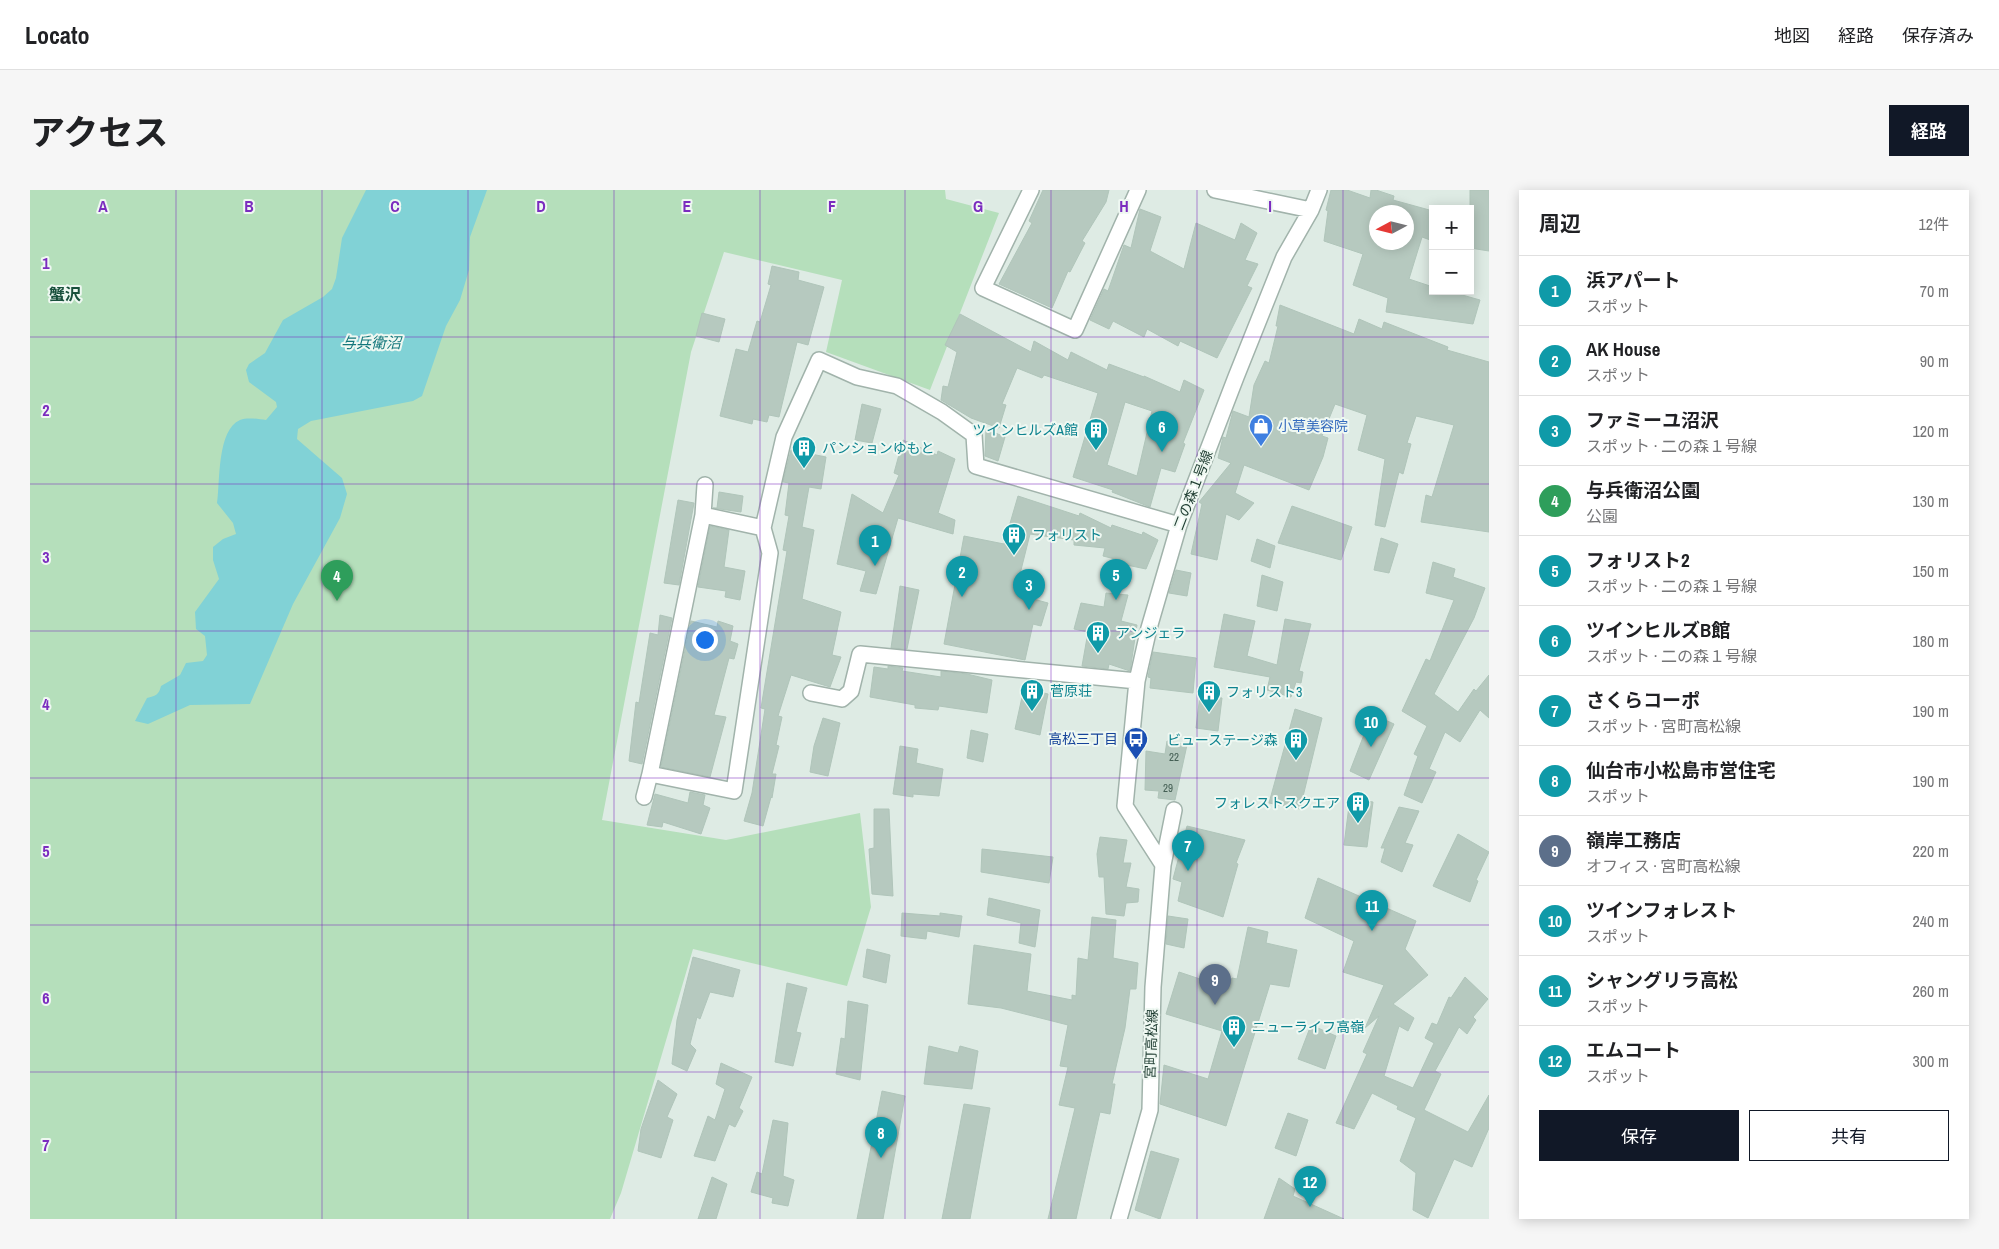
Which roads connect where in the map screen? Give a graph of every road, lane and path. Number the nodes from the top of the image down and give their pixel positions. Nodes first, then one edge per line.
1 (1031, 190) edge
2 (1138, 190) edge
3 (1215, 190) edge
4 (1319, 190) edge
5 (1311, 210) junction
6 (705, 485) dead end
7 (703, 515) junction
8 (1179, 525) junction
9 (763, 528) junction
10 (1137, 681) junction
11 (811, 692) dead end
12 (650, 774) junction
13 (644, 797) dead end
14 (1174, 810) dead end
15 (1163, 864) junction
16 (1119, 1219) edge

1 - 2 street
3 - 5 street
4 - 5 street, 二の森１号線
5 - 8 street, 二の森１号線
6 - 7 street
7 - 9 street
7 - 12 street
8 - 9 street
8 - 10 street, 二の森１号線
9 - 12 street
10 - 11 street
10 - 15 street, 二の森１号線
12 - 13 street
14 - 15 street, 宮町高松線
15 - 16 street, 宮町高松線

